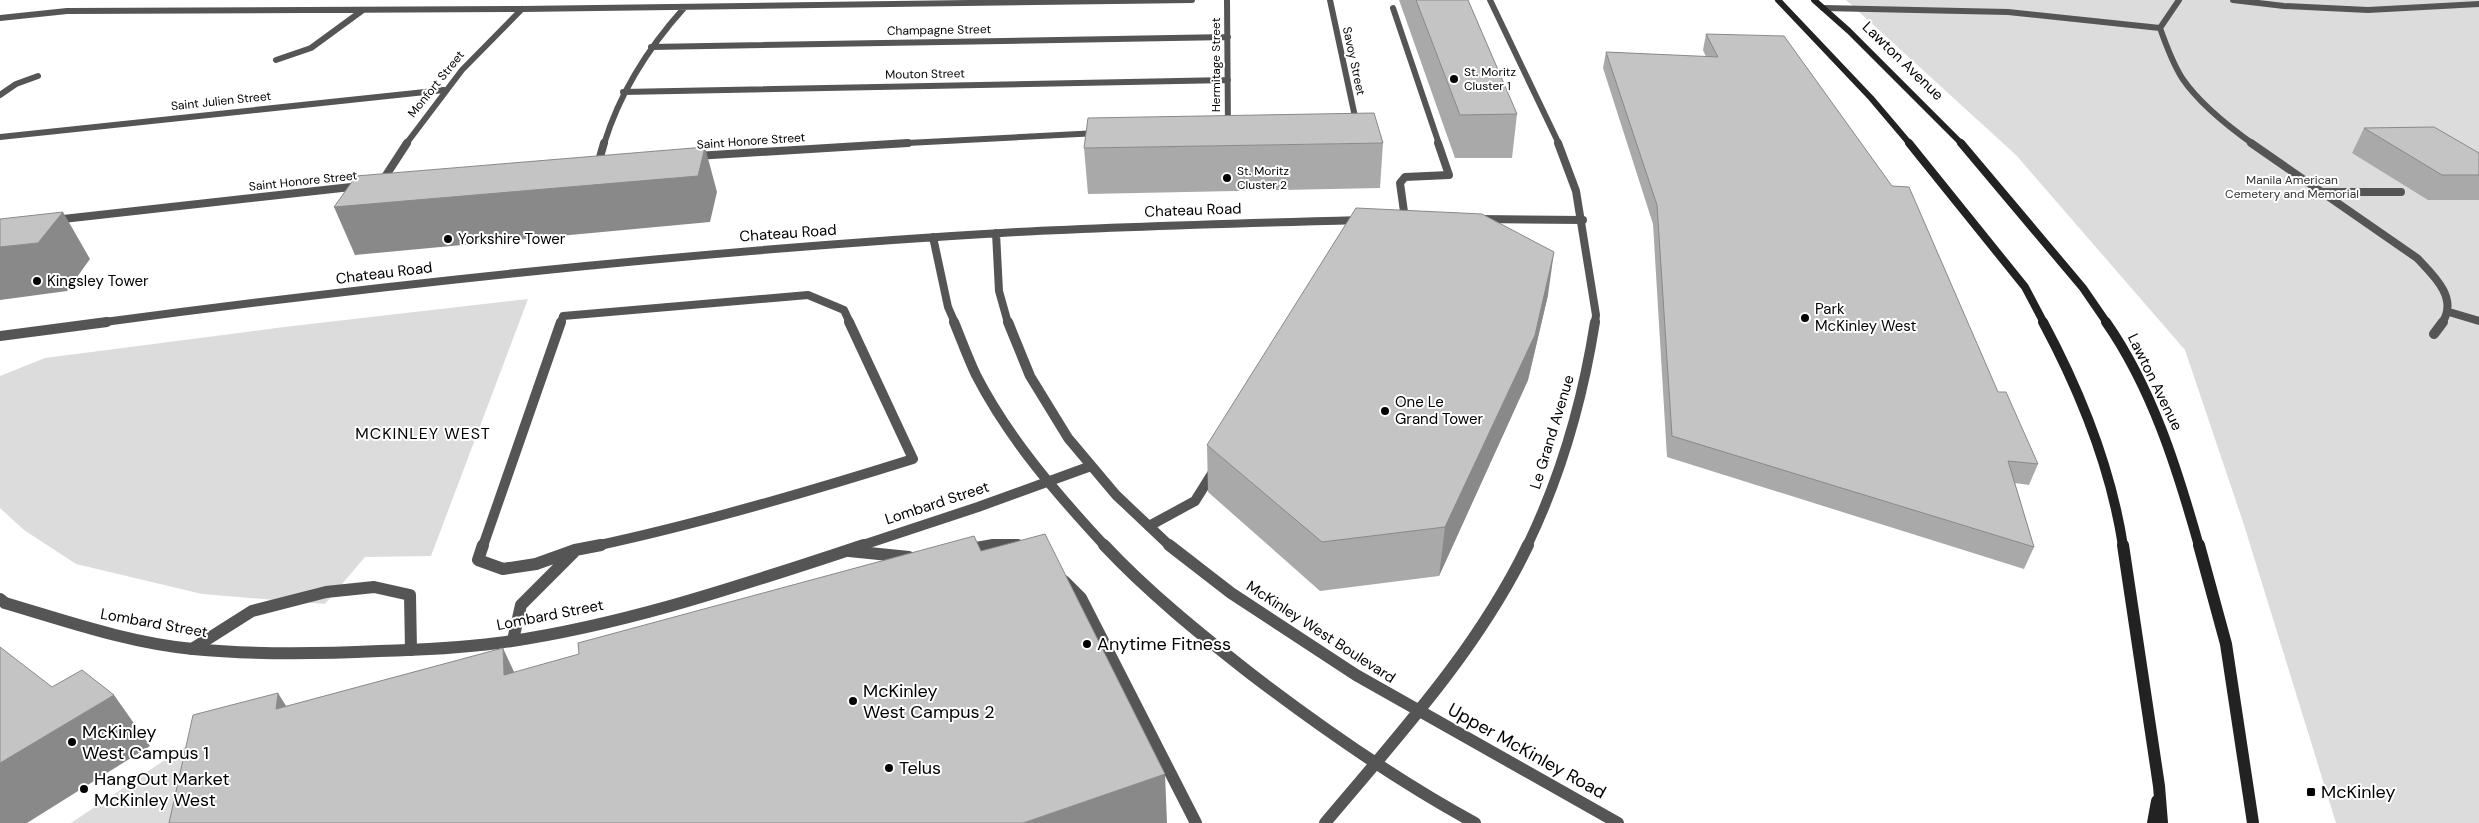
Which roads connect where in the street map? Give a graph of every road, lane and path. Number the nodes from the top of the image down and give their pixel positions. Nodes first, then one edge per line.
1 (1192, 0) edge
2 (1226, 0) edge
3 (1330, 0) edge
4 (1490, 0) edge
5 (1778, 0) edge
6 (1814, 0) edge
7 (2179, 0) edge
8 (2233, 0) edge
9 (2479, 4) edge
10 (684, 8) junction
11 (1394, 8) dead end
12 (1823, 8) junction
13 (363, 10) junction
14 (522, 10) junction
15 (0, 18) edge
16 (2160, 28) junction
17 (1228, 37) junction
18 (651, 47) junction
19 (276, 60) dead end
20 (38, 76) dead end
21 (1228, 80) junction
22 (444, 90) junction
23 (623, 92) junction
24 (0, 94) edge
25 (1347, 127) edge
26 (1218, 129) edge
27 (1228, 129) junction
28 (1238, 129) edge
29 (1104, 133) edge
30 (0, 136) edge
31 (685, 157) edge
32 (607, 163) edge
33 (588, 164) edge
34 (598, 164) junction
35 (390, 182) edge
36 (381, 183) junction
37 (2320, 192) junction
38 (2401, 192) dead end
39 (1415, 219) edge
40 (1470, 219) edge
41 (1582, 220) junction
42 (47, 221) edge
43 (1354, 230) edge
44 (996, 233) junction
45 (933, 237) junction
46 (2448, 312) junction
47 (2479, 321) edge
48 (2434, 334) dead end
49 (0, 336) edge
50 (1223, 457) edge
51 (1091, 466) junction
52 (1047, 482) junction
53 (1149, 526) junction
54 (575, 550) junction
55 (1032, 550) edge
56 (843, 551) junction
57 (956, 552) edge
58 (919, 558) edge
59 (1053, 571) edge
60 (0, 599) edge
61 (513, 640) junction
62 (192, 649) junction
63 (411, 650) junction
64 (1419, 711) junction
65 (1374, 762) junction
66 (2159, 786) junction
67 (1196, 823) edge
68 (1324, 823) edge
69 (1475, 823) edge
70 (1618, 823) edge
71 (2153, 823) edge
72 (2162, 823) edge
73 (2253, 823) edge

1 - 10 street
2 - 17 street, Hermitage Street
3 - 25 street, Savoy Street
4 - 41 street, Le Grand Avenue
5 - 66 main road
6 - 12 main road, Lawton Avenue
7 - 16 street
8 - 9 street
10 - 14 street
10 - 18 street
11 - 39 street
12 - 16 street
12 - 73 main road, Lawton Avenue
13 - 14 street
13 - 15 street
13 - 19 street
14 - 22 street, Monfort Street
16 - 37 street
17 - 18 street, Champagne Street
17 - 21 street, Hermitage Street
18 - 23 street
20 - 24 street
21 - 23 street, Mouton Street
21 - 27 street, Hermitage Street
22 - 30 street, Saint Julien Street
22 - 36 street, Monfort Street
23 - 34 street
26 - 27 street
27 - 28 street
29 - 31 street, Saint Honore Street
32 - 34 street
33 - 34 street
35 - 36 street, Saint Honore Street
36 - 42 street, Saint Honore Street
37 - 38 street
37 - 46 street
40 - 41 street
41 - 64 street, Le Grand Avenue
43 - 44 street, Chateau Road
44 - 45 street, Chateau Road
44 - 51 street, McKinley West Boulevard
45 - 49 street, Chateau Road
45 - 52 street
46 - 47 street
46 - 48 street
50 - 53 street
51 - 52 street, Lombard Street
51 - 53 street, McKinley West Boulevard
52 - 56 street, Lombard Street
52 - 65 street
53 - 64 street, McKinley West Boulevard
54 - 54 street
54 - 61 street
55 - 57 street
56 - 58 street
56 - 61 street, Lombard Street
59 - 67 street
60 - 62 street, Lombard Street
61 - 63 street, Lombard Street
62 - 63 street, Lombard Street
62 - 63 street
64 - 65 street, Le Grand Avenue
64 - 70 street, Upper McKinley Road
65 - 68 street, Le Grand Avenue
65 - 69 street
66 - 71 main road
66 - 72 main road

